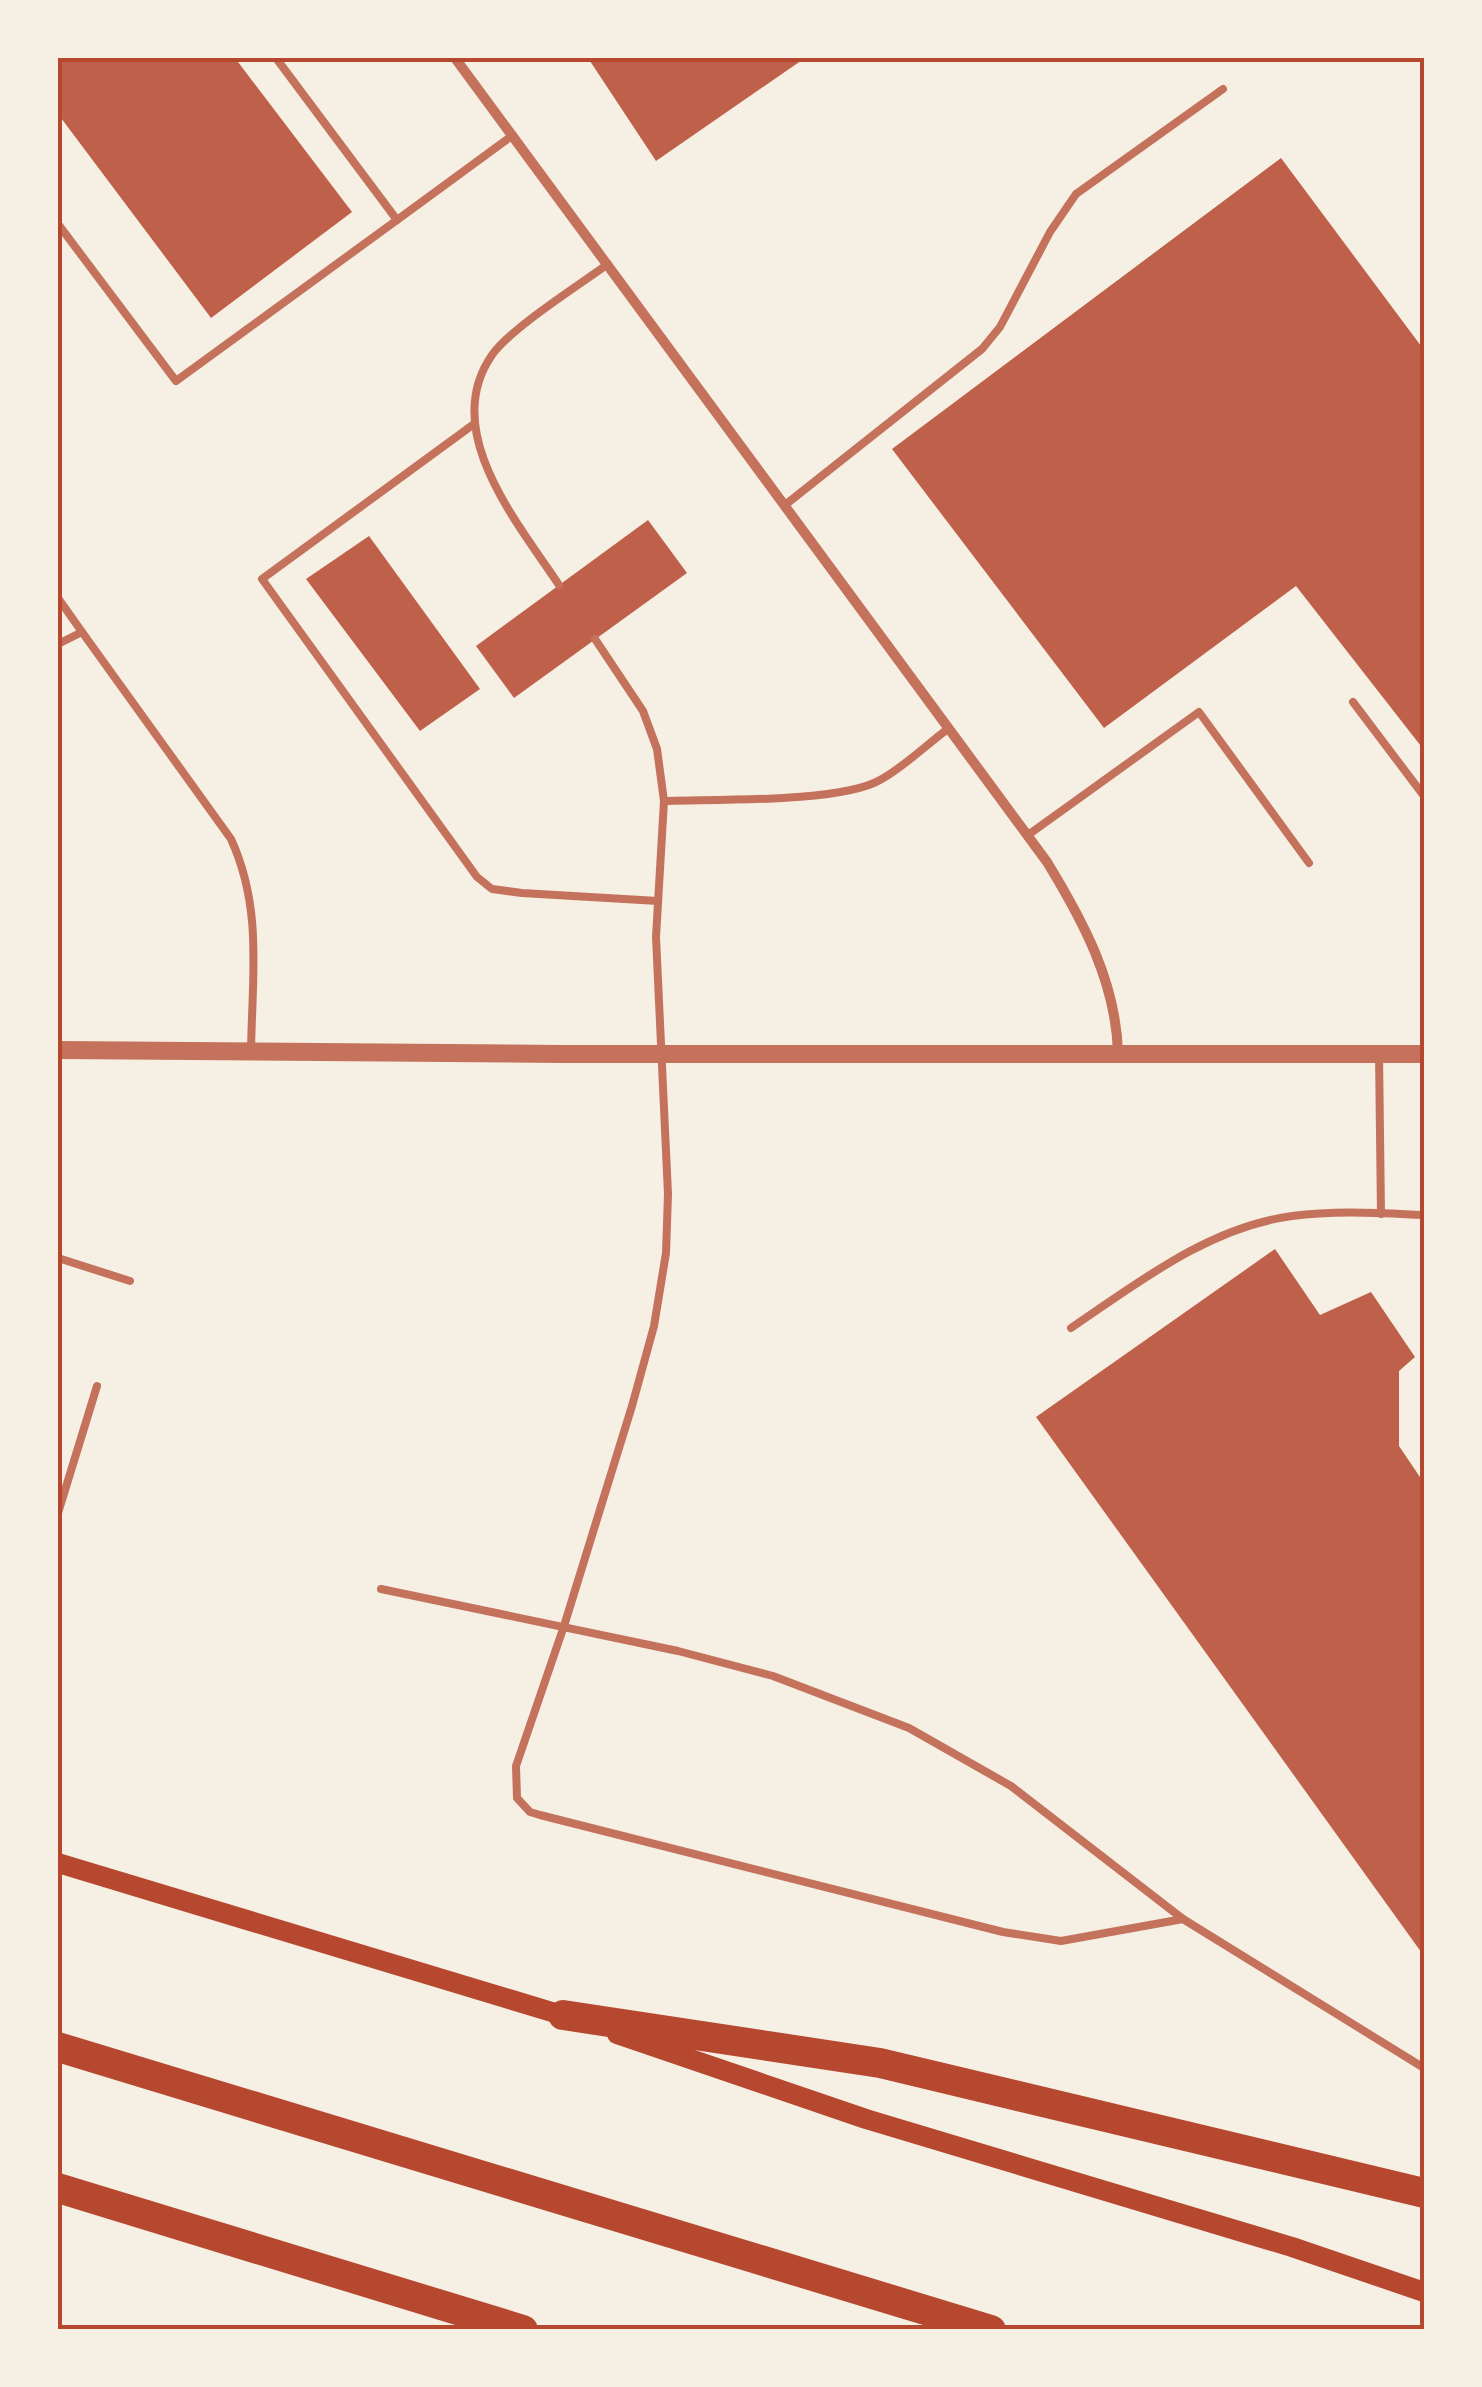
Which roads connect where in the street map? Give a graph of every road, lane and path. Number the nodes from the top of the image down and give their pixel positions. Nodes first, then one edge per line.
1 (276, 58) edge
2 (455, 58) edge
3 (1223, 89) dead end
4 (512, 135) junction
5 (398, 220) junction
6 (58, 224) edge
7 (608, 264) junction
8 (474, 424) junction
9 (786, 505) junction
10 (560, 585) dead end
11 (58, 598) edge
12 (82, 632) junction
13 (596, 639) dead end
14 (58, 644) edge
15 (1352, 702) dead end
16 (948, 728) junction
17 (1424, 796) edge
18 (664, 801) junction
19 (1028, 835) junction
20 (1309, 863) dead end
21 (658, 902) junction
22 (58, 1050) edge
23 (250, 1052) junction
24 (1118, 1052) junction
25 (1379, 1053) junction
26 (662, 1054) junction
27 (1424, 1054) edge
28 (1381, 1214) junction
29 (1423, 1216) edge
30 (58, 1258) edge
31 (130, 1281) dead end
32 (1071, 1328) dead end
33 (97, 1386) dead end
34 (58, 1513) edge
35 (381, 1589) dead end
36 (564, 1626) junction
37 (58, 1863) edge
38 (1183, 1919) junction
39 (563, 2015) junction
40 (58, 2047) edge
41 (1424, 2068) edge
42 (58, 2188) edge
43 (1424, 2193) edge
44 (1424, 2292) edge
45 (523, 2330) edge
46 (992, 2330) edge

1 - 5 lane
2 - 4 street
3 - 9 lane
4 - 5 lane
4 - 7 street
5 - 6 lane
7 - 8 lane
7 - 9 street
8 - 10 lane
8 - 21 lane
9 - 16 street
11 - 12 lane
12 - 14 lane
12 - 23 lane
13 - 18 lane
15 - 17 lane
16 - 18 lane
16 - 19 street
18 - 21 lane
19 - 20 lane
19 - 24 street
21 - 26 lane
22 - 23 street
23 - 26 street
24 - 25 street
24 - 26 street
25 - 27 street
25 - 28 lane
26 - 36 lane
28 - 29 lane
28 - 32 lane
30 - 31 lane
33 - 34 lane
35 - 36 lane
36 - 38 lane
36 - 38 lane
37 - 39 main road
38 - 41 lane
39 - 43 highway
39 - 44 main road
40 - 46 highway
42 - 45 highway

